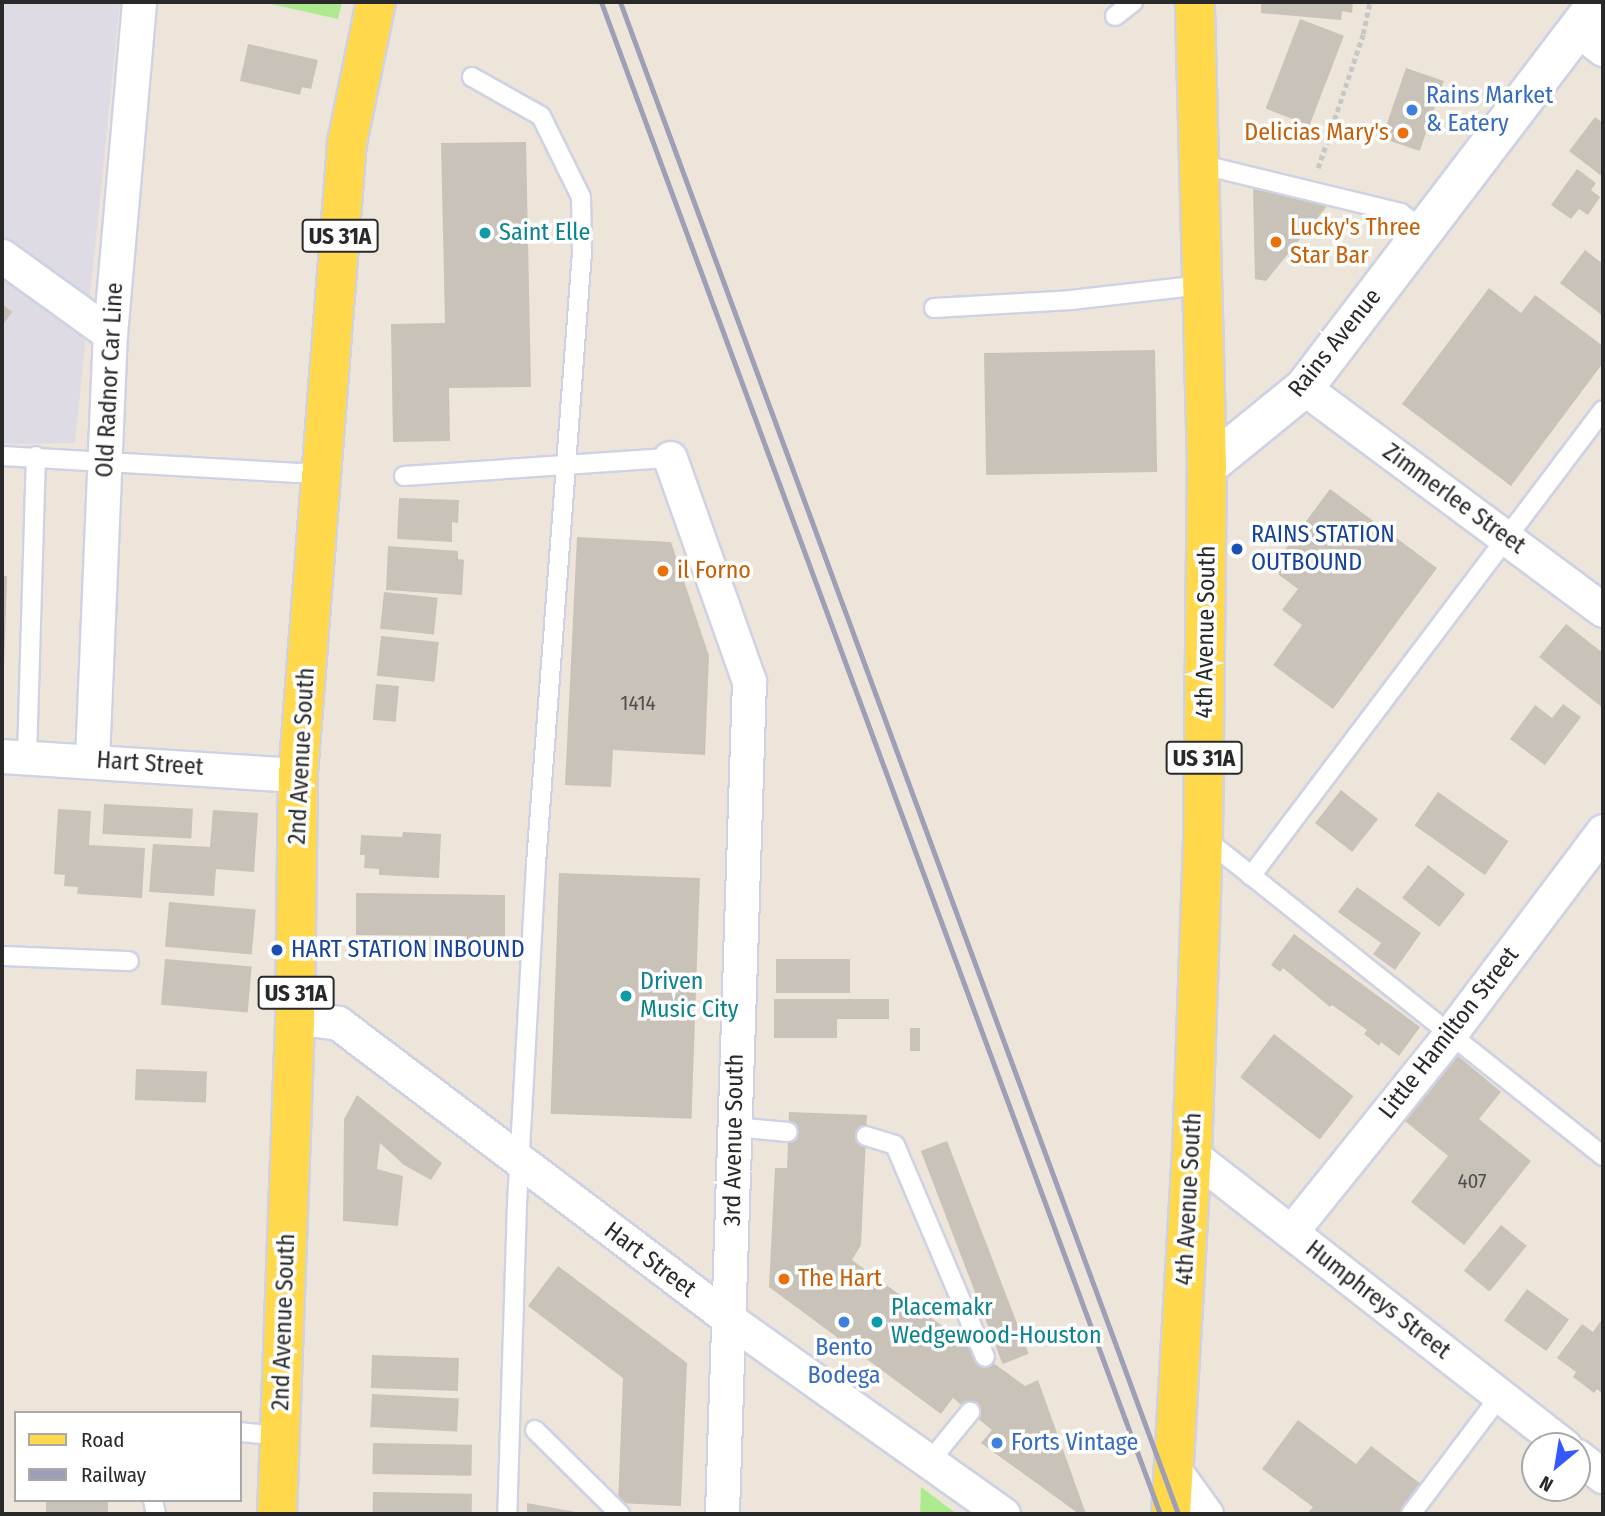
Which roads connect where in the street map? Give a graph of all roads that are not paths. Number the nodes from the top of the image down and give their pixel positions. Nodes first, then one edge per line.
1 (376, 2) edge
2 (1133, 2) edge
3 (1195, 2) edge
4 (133, 5) edge
5 (1115, 16) dead end
6 (1593, 27) edge
7 (472, 77) dead end
8 (1199, 164) junction
9 (1424, 231) junction
10 (2, 256) edge
11 (1202, 285) junction
12 (934, 308) dead end
13 (110, 334) junction
14 (1304, 388) junction
15 (1603, 410) edge
16 (2, 456) edge
17 (36, 456) junction
18 (670, 458) joint
19 (105, 463) junction
20 (566, 464) junction
21 (1207, 467) junction
22 (323, 472) junction
23 (404, 476) dead end
24 (1505, 537) junction
25 (1603, 610) edge
26 (14, 756) edge
27 (92, 760) junction
28 (298, 775) junction
29 (1603, 831) edge
30 (1203, 837) junction
31 (1251, 876) junction
32 (2, 956) edge
33 (129, 961) dead end
34 (295, 1017) junction
35 (1450, 1034) junction
36 (734, 1127) junction
37 (788, 1132) dead end
38 (866, 1136) dead end
39 (1192, 1155) junction
40 (1603, 1156) edge
41 (520, 1162) junction
42 (1291, 1232) junction
43 (730, 1320) junction
44 (985, 1357) dead end
45 (1500, 1396) junction
46 (970, 1412) dead end
47 (534, 1430) dead end
48 (242, 1432) edge
49 (1546, 1432) edge
50 (280, 1436) junction
51 (929, 1462) junction
52 (1172, 1467) junction
53 (277, 1514) edge
54 (507, 1514) edge
55 (620, 1514) edge
56 (722, 1514) edge
57 (1003, 1514) edge
58 (1171, 1514) edge
59 (1206, 1514) edge
60 (1411, 1514) edge

1 - 22 main road, 2nd Avenue South / US 31A
2 - 5 lane
3 - 8 main road, 4th Avenue South / US 31A
4 - 13 street, Old Radnor Car Line
6 - 9 street, Rains Avenue
7 - 20 lane
8 - 9 lane
8 - 11 main road, 4th Avenue South / US 31A
9 - 14 street, Rains Avenue
10 - 13 street
11 - 12 lane
11 - 21 main road, 4th Avenue South / US 31A
13 - 19 street, Old Radnor Car Line
14 - 21 street, Rains Avenue
14 - 24 street, Zimmerlee Street
15 - 24 lane
16 - 17 lane
17 - 19 lane
17 - 26 lane
18 - 20 lane
18 - 36 street, 3rd Avenue South
19 - 22 lane
19 - 27 street, Old Radnor Car Line
20 - 23 lane
20 - 41 lane
21 - 30 main road, 4th Avenue South / US 31A
22 - 28 main road, 2nd Avenue South / US 31A
24 - 25 street, Zimmerlee Street
24 - 31 lane
26 - 27 street, Hart Street
27 - 28 street, Hart Street
28 - 34 main road, 2nd Avenue South / US 31A
29 - 35 street, Little Hamilton Street
30 - 31 lane
30 - 39 main road, 4th Avenue South / US 31A
31 - 35 lane
32 - 33 lane
34 - 41 street, Hart Street
34 - 50 main road, 2nd Avenue South / US 31A
35 - 40 lane
35 - 42 street, Little Hamilton Street
36 - 37 lane
36 - 43 street, 3rd Avenue South
38 - 44 lane
39 - 42 street, Humphreys Street
39 - 52 main road, 4th Avenue South / US 31A
41 - 43 street, Hart Street
41 - 54 lane
42 - 45 street, Humphreys Street
43 - 51 street, Hart Street
43 - 56 street, 3rd Avenue South
45 - 49 street, Humphreys Street
45 - 60 lane
46 - 51 lane
47 - 55 lane
48 - 50 lane
50 - 53 main road, 2nd Avenue South / US 31A
51 - 57 street, Hart Street
52 - 58 main road, 4th Avenue South / US 31A
52 - 59 street

